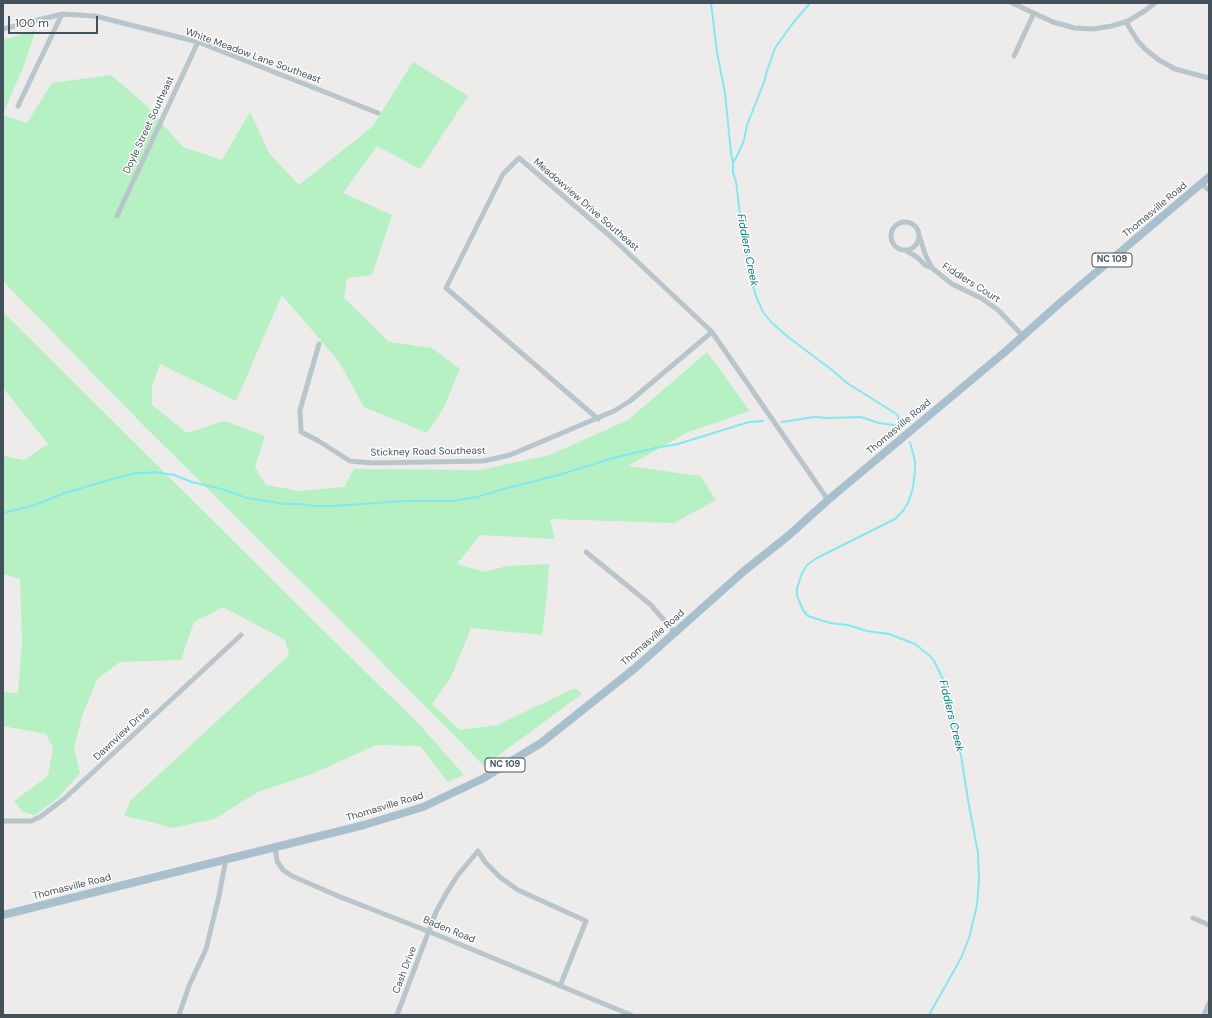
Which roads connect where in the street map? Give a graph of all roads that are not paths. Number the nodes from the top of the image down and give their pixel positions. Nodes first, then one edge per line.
1 (1012, 3) edge
2 (1155, 3) edge
3 (1034, 13) junction
4 (62, 14) junction
5 (1126, 22) junction
6 (3, 30) edge
7 (198, 42) junction
8 (1014, 56) dead end
9 (1209, 78) edge
10 (18, 106) dead end
11 (378, 113) dead end
12 (1209, 177) edge
13 (1201, 184) junction
14 (1209, 190) edge
15 (116, 216) dead end
16 (919, 236) junction
17 (905, 250) junction
18 (932, 268) junction
19 (712, 332) junction
20 (1023, 336) junction
21 (320, 344) dead end
22 (598, 419) junction
23 (828, 500) junction
24 (586, 552) dead end
25 (675, 633) junction
26 (241, 635) dead end
27 (3, 821) edge
28 (275, 848) junction
29 (226, 859) junction
30 (3, 915) edge
31 (1193, 918) dead end
32 (1209, 925) edge
33 (430, 932) junction
34 (560, 986) junction
35 (1209, 1003) edge
36 (179, 1015) edge
37 (397, 1015) edge
38 (631, 1015) edge
39 (1204, 1015) edge

1 - 3 street
2 - 5 street
3 - 5 street
3 - 8 street
4 - 6 street, White Meadow Lane Southeast
4 - 7 street, White Meadow Lane Southeast
4 - 10 street
5 - 9 street
7 - 11 street, White Meadow Lane Southeast
7 - 15 street, Doyle Street Southeast
12 - 13 main road, Thomasville Road / NC 109
13 - 14 street
13 - 20 main road, Thomasville Road / NC 109
16 - 17 street
16 - 17 street, Fiddlers Court
16 - 18 street
17 - 18 street, Fiddlers Court
18 - 20 street, Fiddlers Court
19 - 22 street, Stickney Road Southeast
19 - 22 street, Meadowview Drive Southeast
19 - 23 street, Meadowview Drive Southeast
20 - 23 main road, Thomasville Road / NC 109
21 - 22 street, Stickney Road Southeast
23 - 25 main road, Thomasville Road / NC 109
24 - 25 street
25 - 28 main road, Thomasville Road / NC 109
26 - 27 street, Dawnview Drive
28 - 29 main road, Thomasville Road / NC 109
28 - 33 street, Baden Road
29 - 30 main road, Thomasville Road / NC 109
29 - 36 street
31 - 32 street
33 - 34 street, Baden Road
33 - 34 street, Cash Drive
33 - 37 street, Cash Drive
34 - 38 street, Baden Road
35 - 39 street

